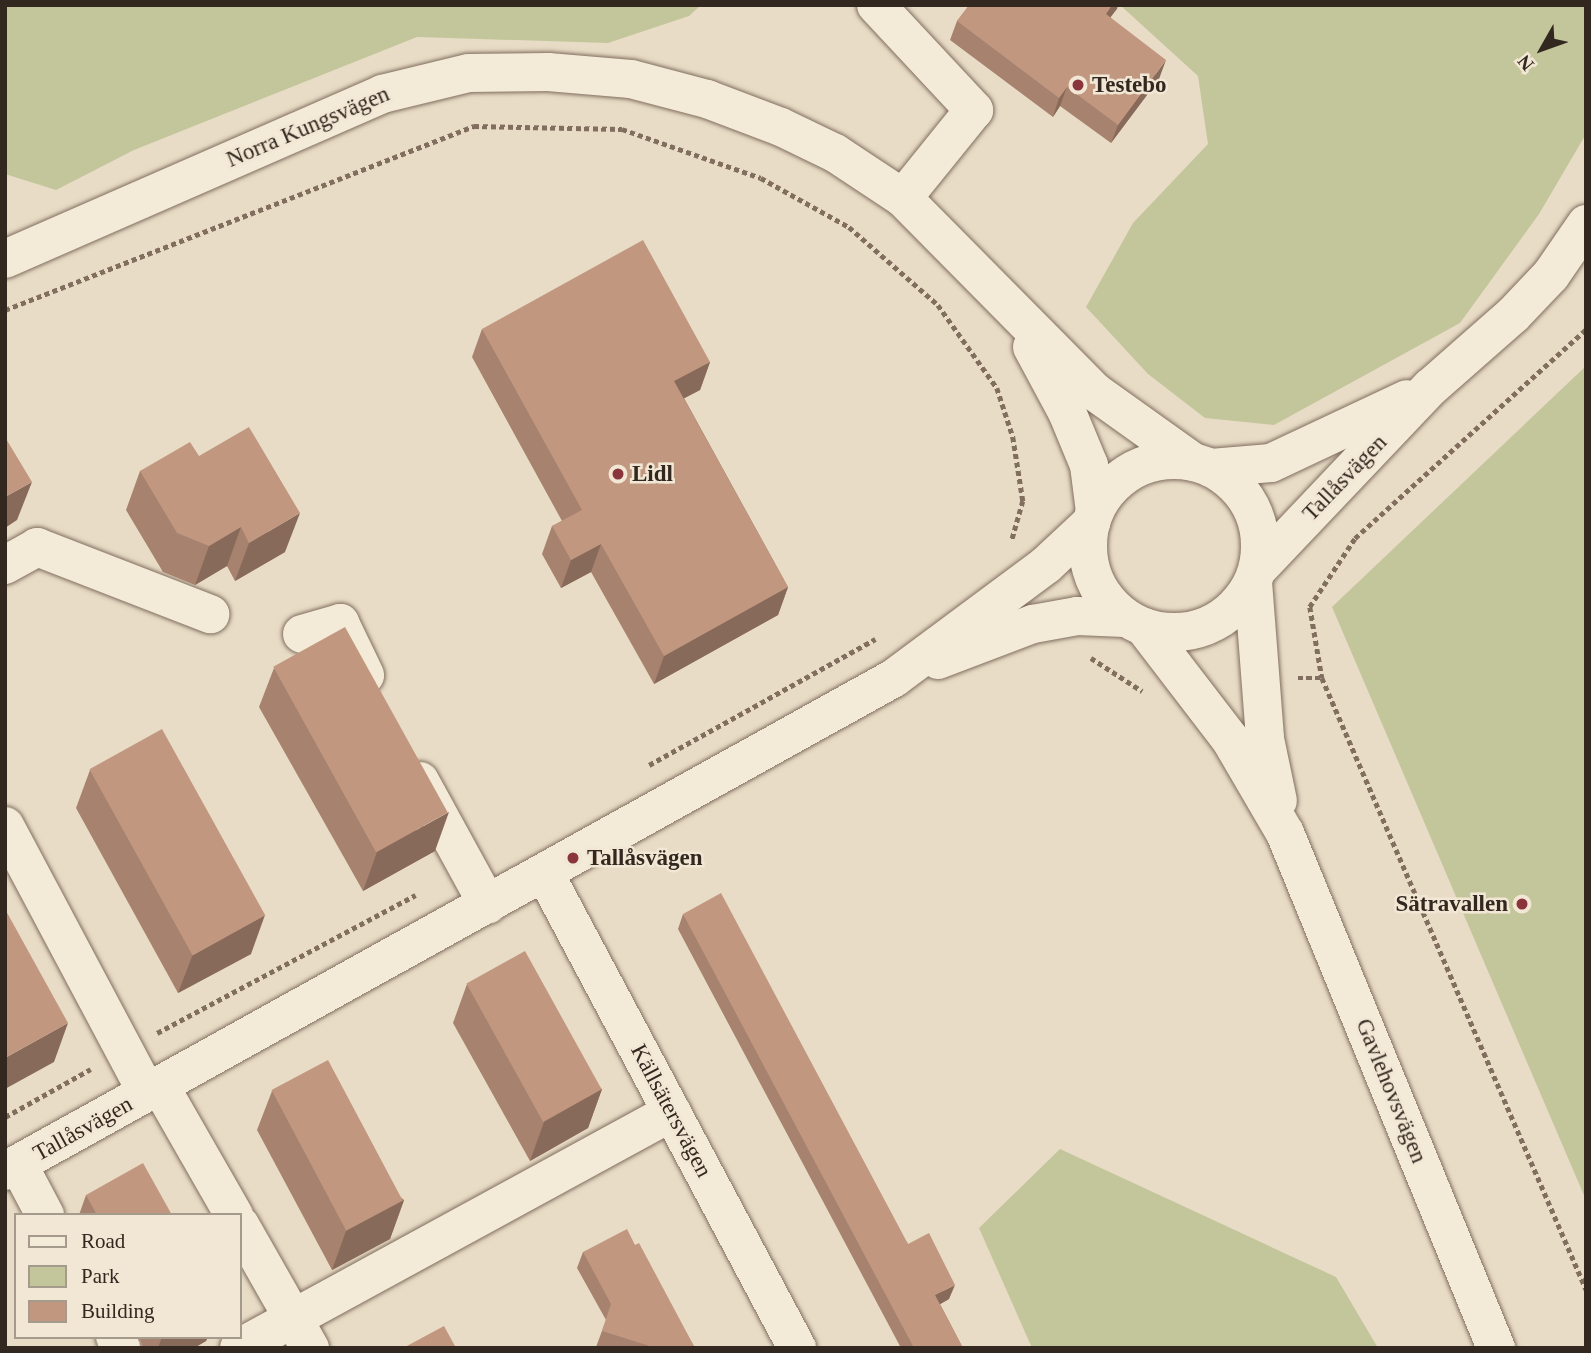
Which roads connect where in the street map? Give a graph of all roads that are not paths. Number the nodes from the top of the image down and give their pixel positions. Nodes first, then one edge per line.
1 (876, 5) edge
2 (903, 198) junction
3 (1586, 224) edge
4 (5, 259) edge
5 (1014, 314) junction
6 (1431, 387) junction
7 (1202, 465) junction
8 (1093, 518) junction
9 (5, 565) edge
10 (1256, 575) junction
11 (210, 614) dead end
12 (1134, 622) junction
13 (302, 634) dead end
14 (894, 678) junction
15 (382, 708) edge
16 (400, 743) edge
17 (5, 826) edge
18 (1285, 833) junction
19 (545, 874) junction
20 (488, 905) junction
21 (154, 1090) junction
22 (672, 1112) junction
23 (12, 1168) edge
24 (44, 1213) edge
25 (233, 1213) edge
26 (242, 1228) edge
27 (302, 1333) edge
28 (239, 1348) edge
29 (797, 1348) edge
30 (1496, 1348) edge

1 - 2 street
2 - 4 street, Norra Kungsvägen
2 - 5 street, Norra Kungsvägen
3 - 6 street, Tallåsvägen
5 - 7 street, Norra Kungsvägen
5 - 8 street, Norra Kungsvägen
6 - 7 street, Tallåsvägen
6 - 10 street, Tallåsvägen
7 - 8 street, Tallåsvägen
7 - 10 street
8 - 12 street
8 - 14 street, Tallåsvägen
9 - 11 street
10 - 12 street, Tallåsvägen
10 - 18 street, Gavlehovsvägen
12 - 14 street, Tallåsvägen
12 - 18 street, Gavlehovsvägen
13 - 15 street
14 - 19 street, Tallåsvägen
16 - 20 street
17 - 21 street
18 - 30 street, Gavlehovsvägen
19 - 20 street, Tallåsvägen
19 - 22 street, Källsätersvägen
20 - 21 street, Tallåsvägen
21 - 23 street, Tallåsvägen
21 - 25 street
22 - 27 street
22 - 29 street, Källsätersvägen
23 - 24 street
26 - 27 street
27 - 28 street

